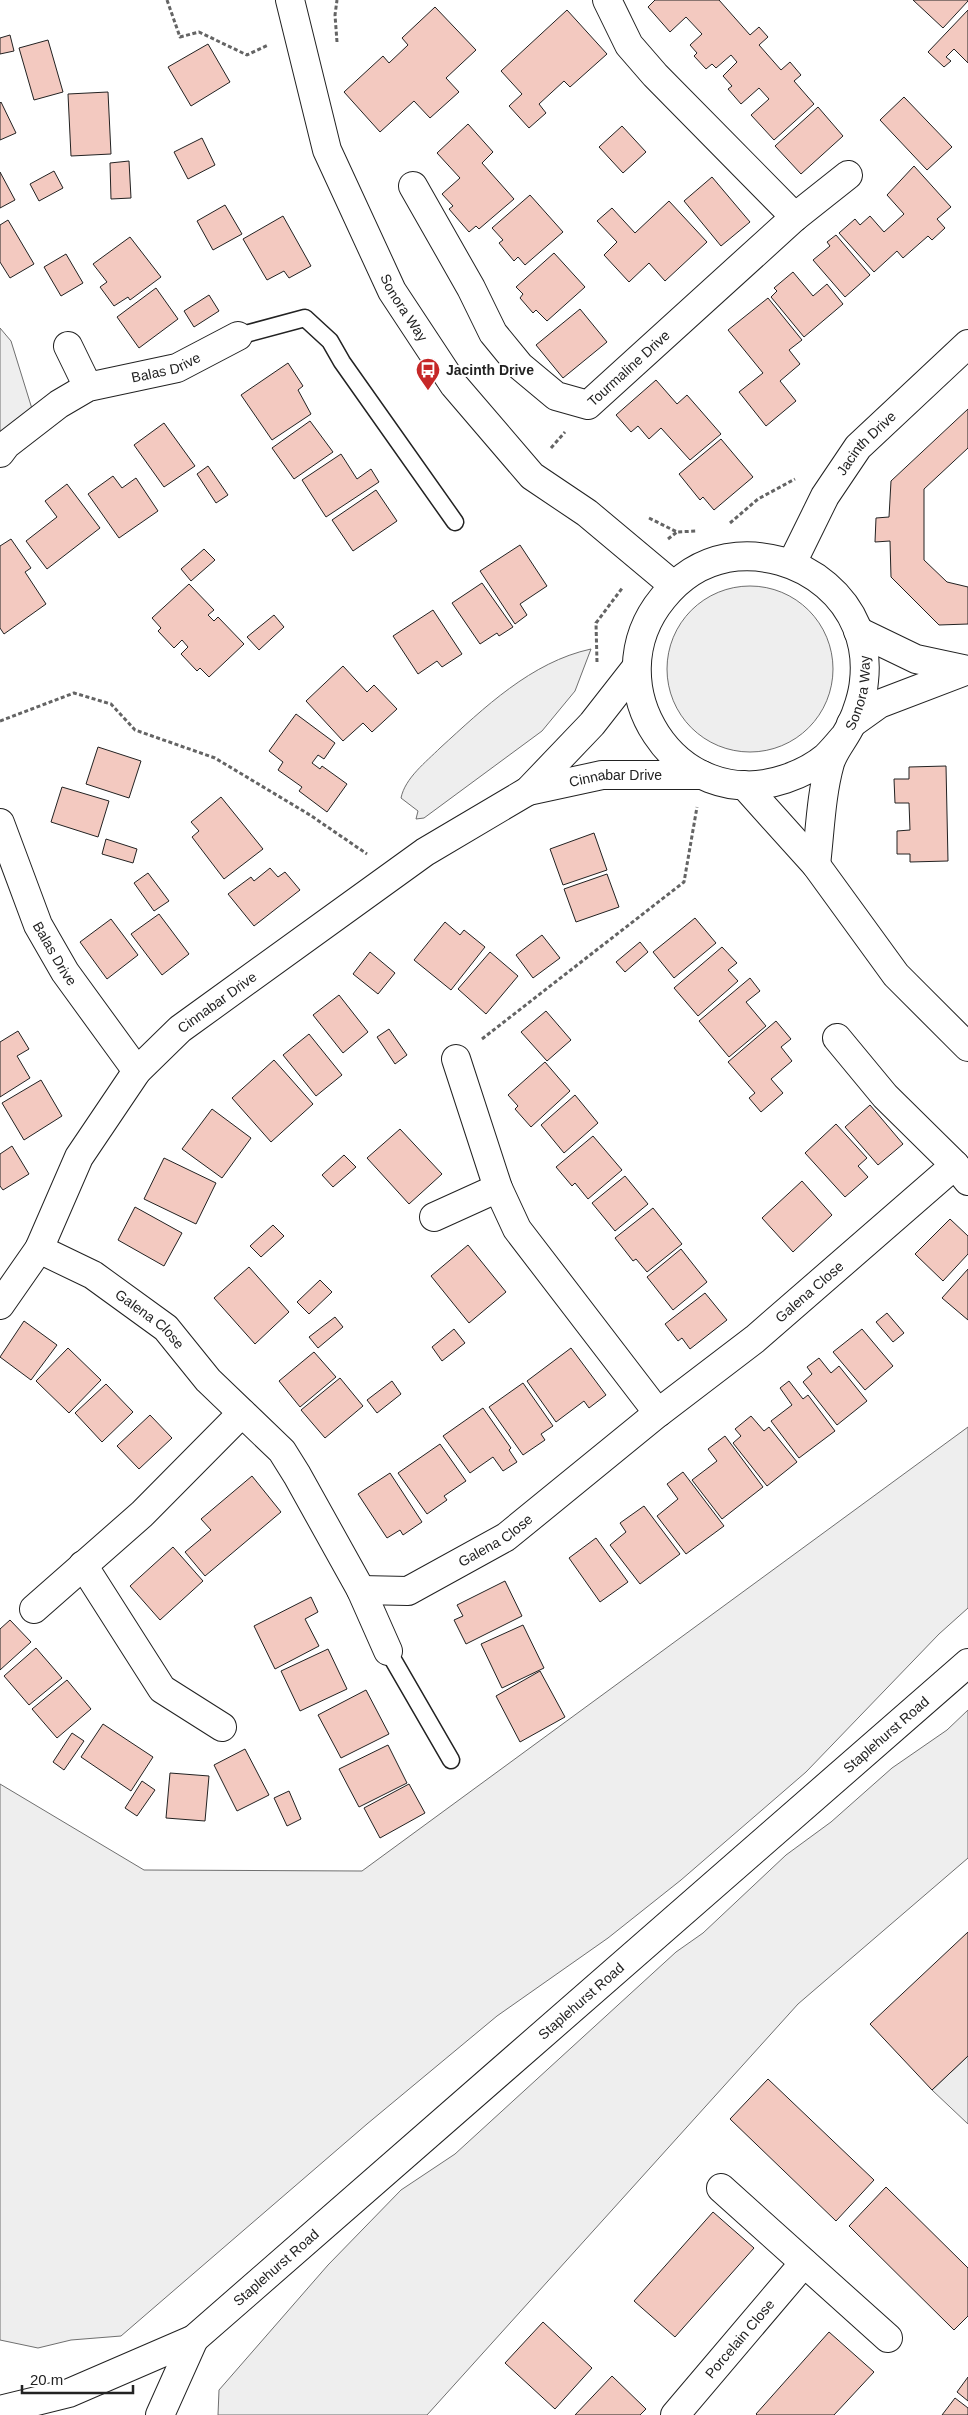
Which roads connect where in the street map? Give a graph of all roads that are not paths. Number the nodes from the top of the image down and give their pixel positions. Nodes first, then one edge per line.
1 (290, 0) edge
2 (607, 0) edge
3 (848, 175) dead end
4 (413, 186) dead end
5 (795, 217) junction
6 (238, 336) joint
7 (968, 344) edge
8 (68, 346) dead end
9 (88, 387) junction
10 (0, 453) edge
11 (456, 522) dead end
12 (792, 563) junction
13 (673, 585) junction
14 (858, 631) junction
15 (635, 669) junction
16 (968, 670) edge
17 (847, 731) junction
18 (702, 775) junction
19 (744, 785) junction
20 (528, 791) junction
21 (0, 823) edge
22 (816, 865) junction
23 (836, 1038) dead end
24 (968, 1047) edge
25 (456, 1059) road end
26 (137, 1070) junction
27 (962, 1173) edge
28 (498, 1188) junction
29 (434, 1217) dead end
30 (39, 1249) junction
31 (0, 1305) edge
32 (658, 1413) junction
33 (242, 1414) junction
34 (83, 1565) junction
35 (361, 1590) junction
36 (34, 1609) dead end
37 (388, 1651) joint
38 (968, 1664) edge
39 (222, 1726) dead end
40 (451, 1760) dead end
41 (721, 2188) dead end
42 (804, 2263) junction
43 (888, 2338) dead end
44 (194, 2339) junction
45 (0, 2410) edge
46 (160, 2415) edge
47 (674, 2415) edge

1 - 13 street, Sonora Way
2 - 5 street
3 - 5 street, Tourmaline Drive
4 - 5 street, Tourmaline Drive
6 - 9 street, Balas Drive
6 - 11 lane
7 - 12 street, Jacinth Drive
8 - 9 street
9 - 10 street, Balas Drive
12 - 13 street, Sonora Way
12 - 14 street, Sonora Way
13 - 15 street, Sonora Way
14 - 16 street
14 - 17 street, Sonora Way
15 - 18 street, Sonora Way
15 - 20 street, Cinnabar Drive
16 - 17 street
17 - 19 street, Sonora Way
17 - 22 street, Sonora Way
18 - 19 street, Sonora Way
18 - 20 street, Cinnabar Drive
19 - 22 street
20 - 26 street, Cinnabar Drive
21 - 26 street, Balas Drive
22 - 24 street
23 - 27 street, Galena Close
25 - 28 street
26 - 30 street, Cinnabar Drive
27 - 32 street, Galena Close
28 - 29 street
28 - 32 street
30 - 31 street, Cinnabar Drive
30 - 33 street, Galena Close
32 - 35 street, Galena Close
33 - 34 street
33 - 35 street, Galena Close
34 - 36 street
34 - 39 street
35 - 37 street, Galena Close
37 - 40 lane
38 - 44 street, Staplehurst Road
41 - 42 street
42 - 43 street
42 - 47 street, Porcelain Close
44 - 45 street, Staplehurst Road
44 - 46 street, Staplehurst Road

